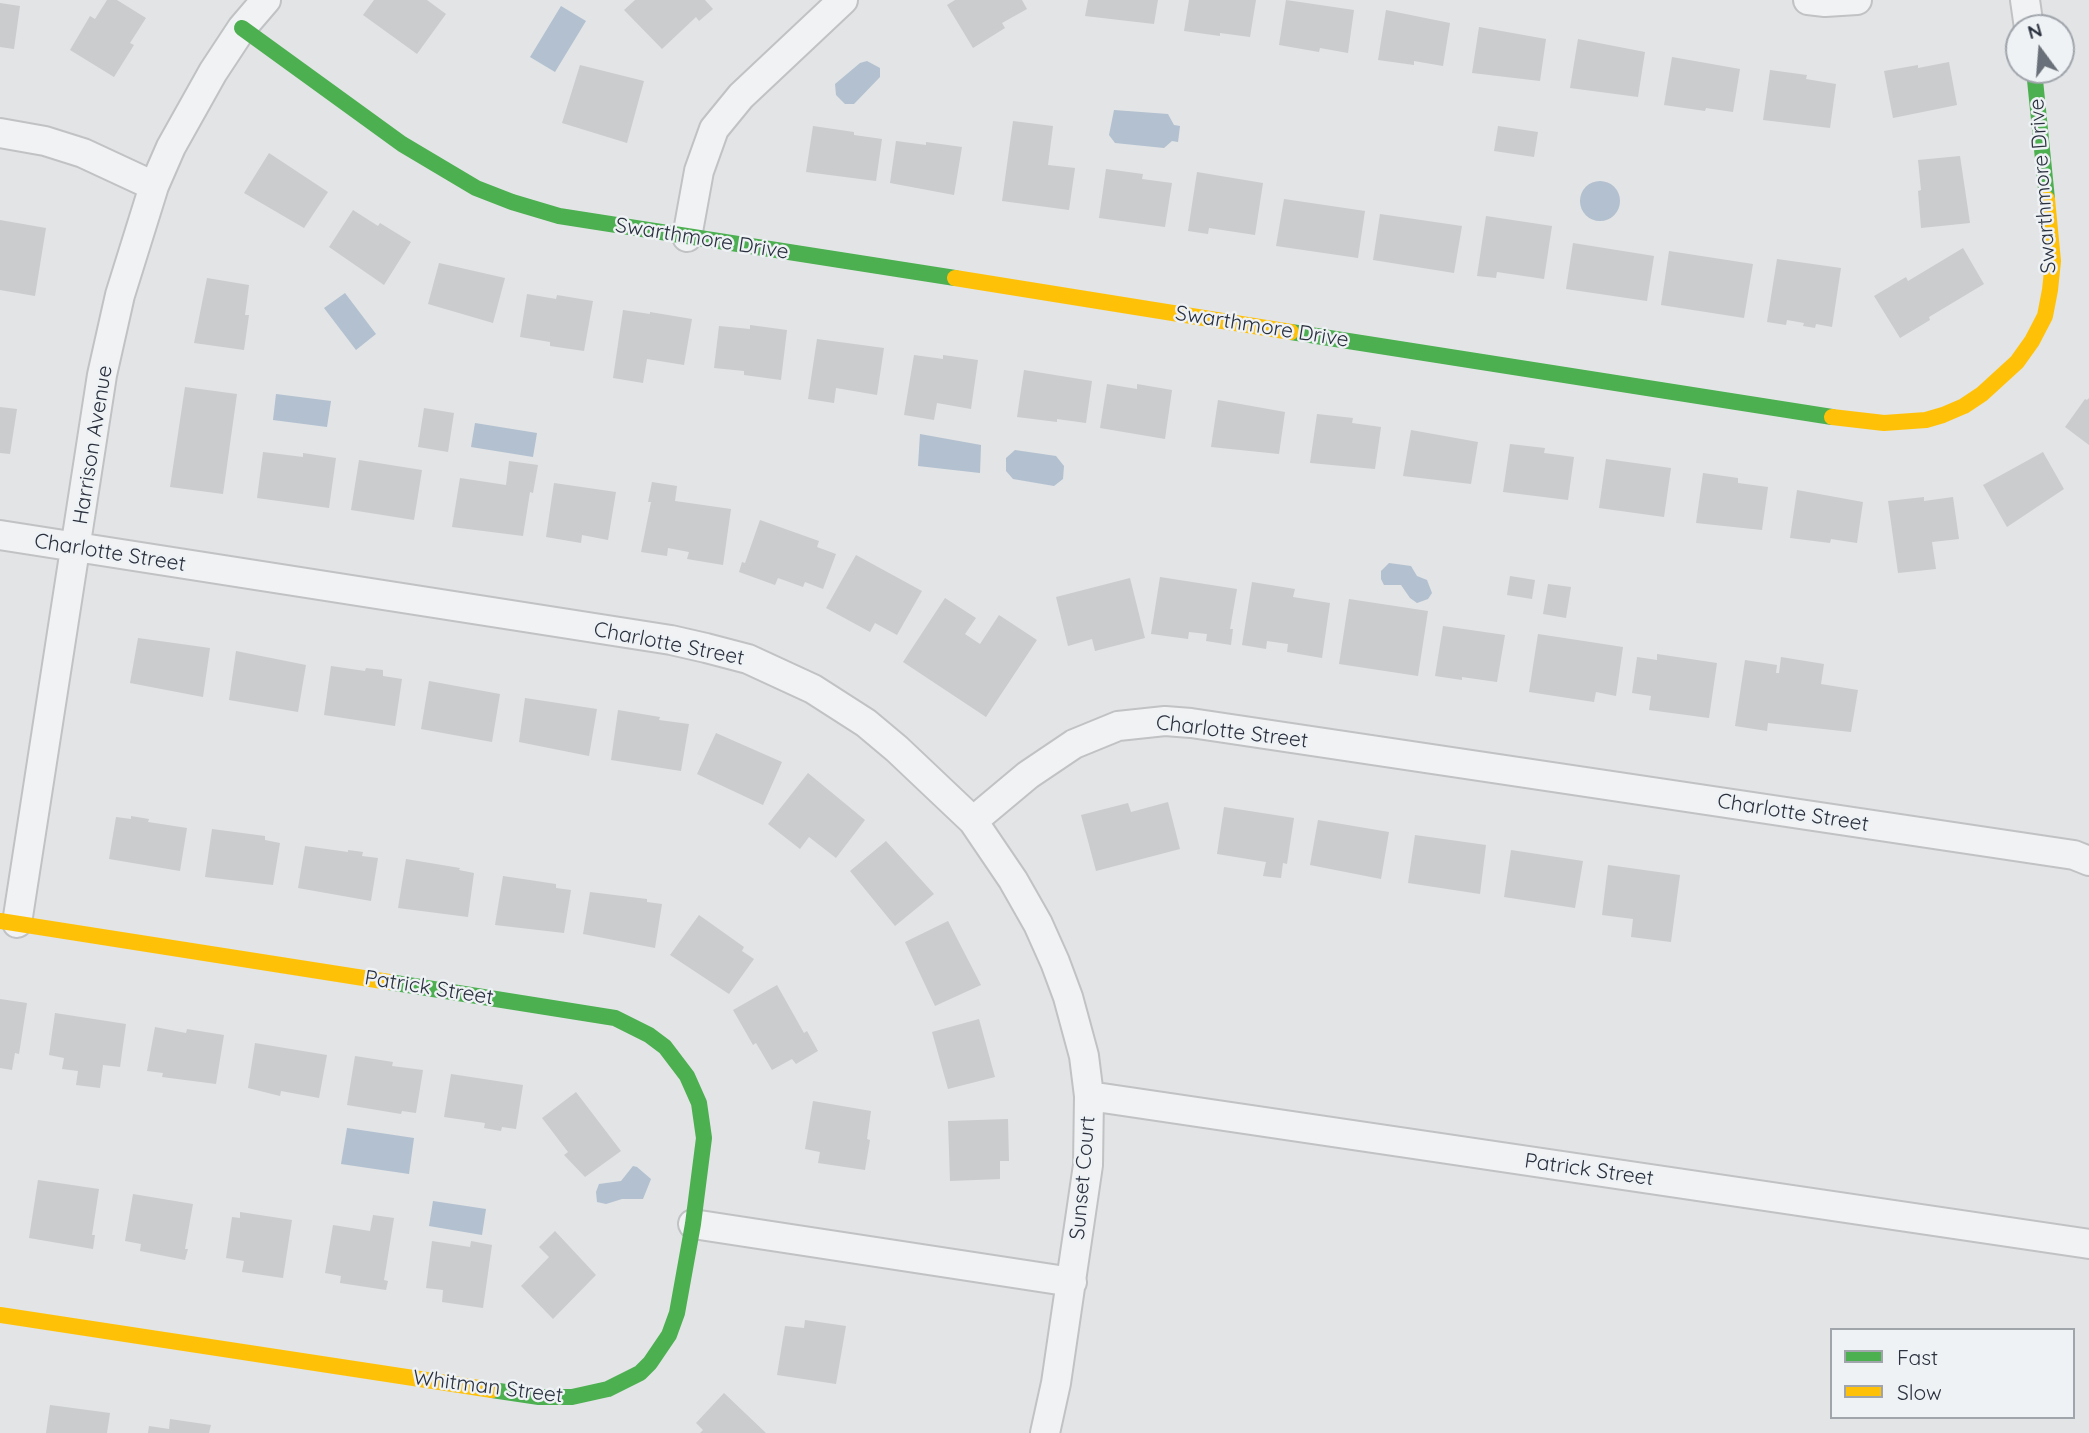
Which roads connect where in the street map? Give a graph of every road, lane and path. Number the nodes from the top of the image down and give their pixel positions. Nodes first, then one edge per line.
1 (265, 0) edge
2 (843, 0) edge
3 (1808, 0) edge
4 (1857, 0) edge
5 (242, 28) junction
6 (2035, 84) edge
7 (0, 133) edge
8 (154, 186) junction
9 (687, 237) junction
10 (0, 536) edge
11 (76, 548) junction
12 (973, 821) junction
13 (2089, 861) edge
14 (9, 922) edge
15 (1089, 1096) junction
16 (693, 1224) junction
17 (2089, 1244) edge
18 (1072, 1282) junction
19 (0, 1315) edge
20 (1045, 1433) edge

1 - 5 street, Harrison Avenue
2 - 9 street
3 - 4 street
5 - 8 street, Harrison Avenue
5 - 9 street, Swarthmore Drive
6 - 9 street, Swarthmore Drive
7 - 8 street
8 - 11 street, Harrison Avenue
10 - 11 street, Charlotte Street
11 - 12 street, Charlotte Street
11 - 14 street, Harrison Avenue
12 - 13 street, Charlotte Street
12 - 15 street, Sunset Court
14 - 16 street, Patrick Street
15 - 17 street, Patrick Street
15 - 18 street, Sunset Court
16 - 18 street
16 - 19 street, Whitman Street
18 - 20 street, Sunset Court

